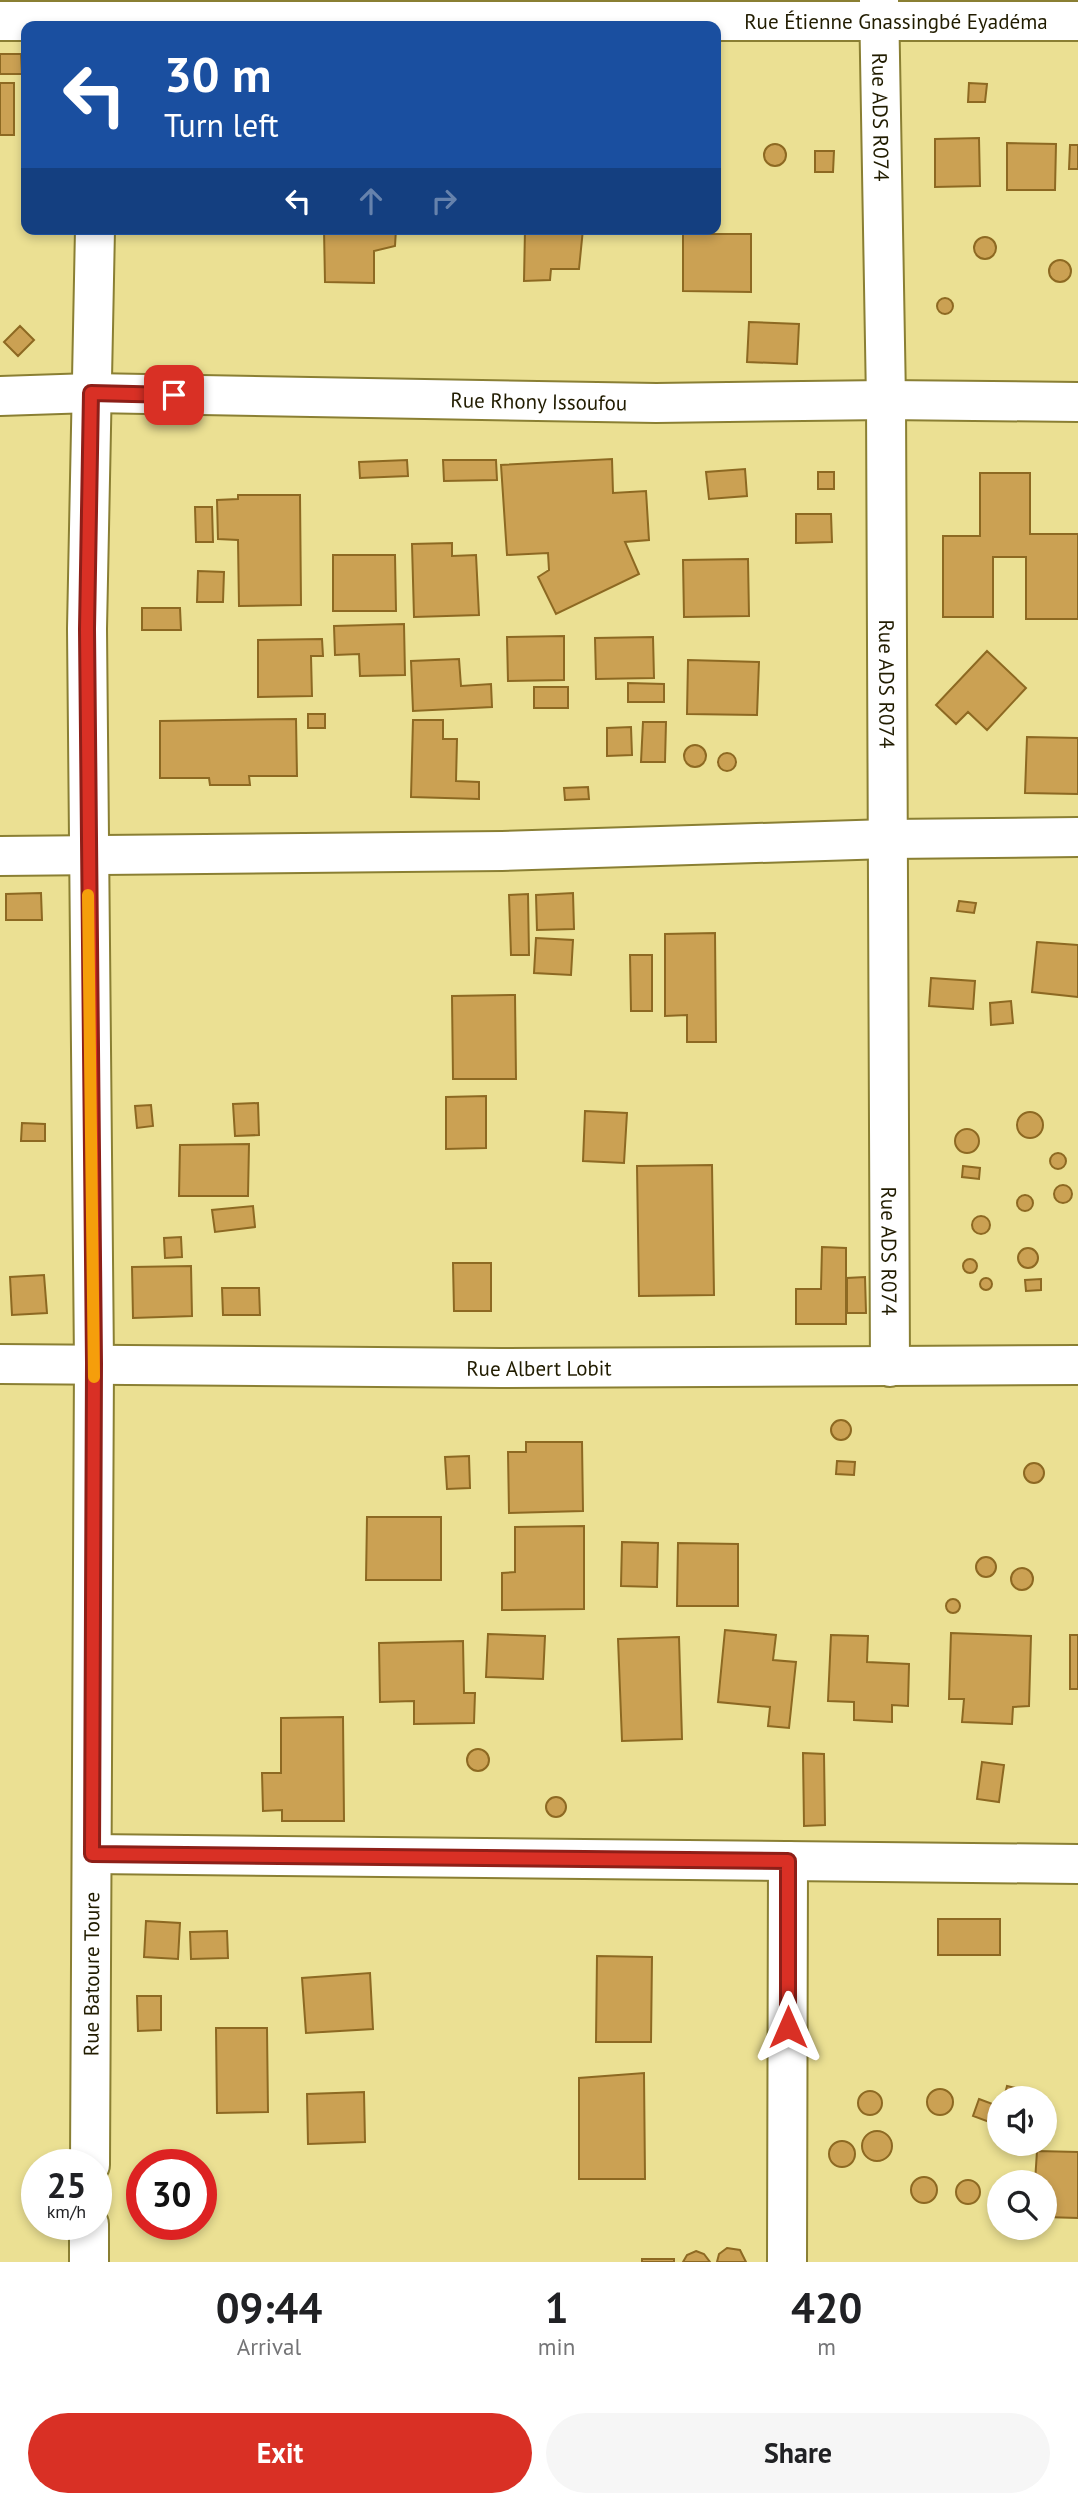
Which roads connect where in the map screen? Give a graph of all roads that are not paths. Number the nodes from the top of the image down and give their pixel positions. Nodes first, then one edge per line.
1 (879, 10) edge
2 (96, 15) edge
3 (1078, 21) edge
4 (0, 22) edge
5 (96, 235) edge
6 (91, 393) junction
7 (0, 396) edge
8 (886, 400) junction
9 (1078, 402) edge
10 (1078, 837) edge
11 (888, 839) junction
12 (0, 856) edge
13 (88, 856) junction
14 (94, 1363) junction
15 (0, 1364) edge
16 (1078, 1365) edge
17 (890, 1367) junction
18 (92, 1854) junction
19 (788, 1861) junction
20 (1078, 1864) edge
21 (90, 2149) edge
22 (89, 2240) edge
23 (89, 2262) edge
24 (787, 2262) edge

1 - 2 street, Rue Étienne Gnassingbé Eyadéma
1 - 3 street, Rue Étienne Gnassingbé Eyadéma
1 - 8 street, Rue ADS R074
2 - 4 street, Rue Étienne Gnassingbé Eyadéma
5 - 6 street, Rue Batoure Toure
6 - 7 street, Rue Rhony Issoufou
6 - 8 street, Rue Rhony Issoufou
6 - 13 street, Rue Batoure Toure
8 - 9 street, Rue Rhony Issoufou
8 - 11 street, Rue ADS R074
10 - 11 street
11 - 13 street
11 - 17 street, Rue ADS R074
12 - 13 street
13 - 14 street, Rue Batoure Toure
14 - 15 street, Rue Albert Lobit
14 - 17 street, Rue Albert Lobit
14 - 18 street, Rue Batoure Toure
16 - 17 street, Rue Albert Lobit
18 - 19 street
18 - 21 street, Rue Batoure Toure
19 - 20 street
19 - 24 street
22 - 23 street

